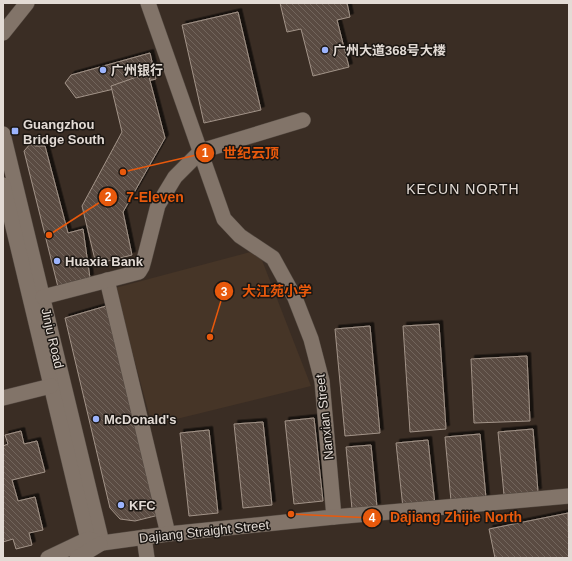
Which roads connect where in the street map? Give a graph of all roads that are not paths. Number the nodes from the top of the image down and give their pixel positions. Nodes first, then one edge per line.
1 (27, 3) edge
2 (148, 3) edge
3 (3, 33) edge
4 (303, 120) dead end
5 (3, 134) edge
6 (201, 151) junction
7 (3, 185) edge
8 (107, 280) junction
9 (43, 297) junction
10 (51, 386) junction
11 (3, 398) edge
12 (569, 496) edge
13 (334, 517) junction
14 (168, 534) junction
15 (144, 537) junction
16 (94, 544) junction
17 (48, 558) edge
18 (77, 558) edge
19 (147, 558) edge

1 - 3 street
2 - 6 street, Nanxian Street
4 - 6 street
5 - 9 street, Jinju Road
6 - 8 street
6 - 13 street, Nanxian Street
7 - 10 street, Jinju Road
8 - 9 street
8 - 14 street
9 - 16 street, Jinju Road
10 - 11 street
10 - 16 street, Jinju Road
12 - 13 street, Dajiang Straight Street
13 - 14 street, Dajiang Straight Street
14 - 15 street, Dajiang Straight Street
15 - 16 street, Dajiang Straight Street
15 - 19 street
16 - 17 street
16 - 18 street

